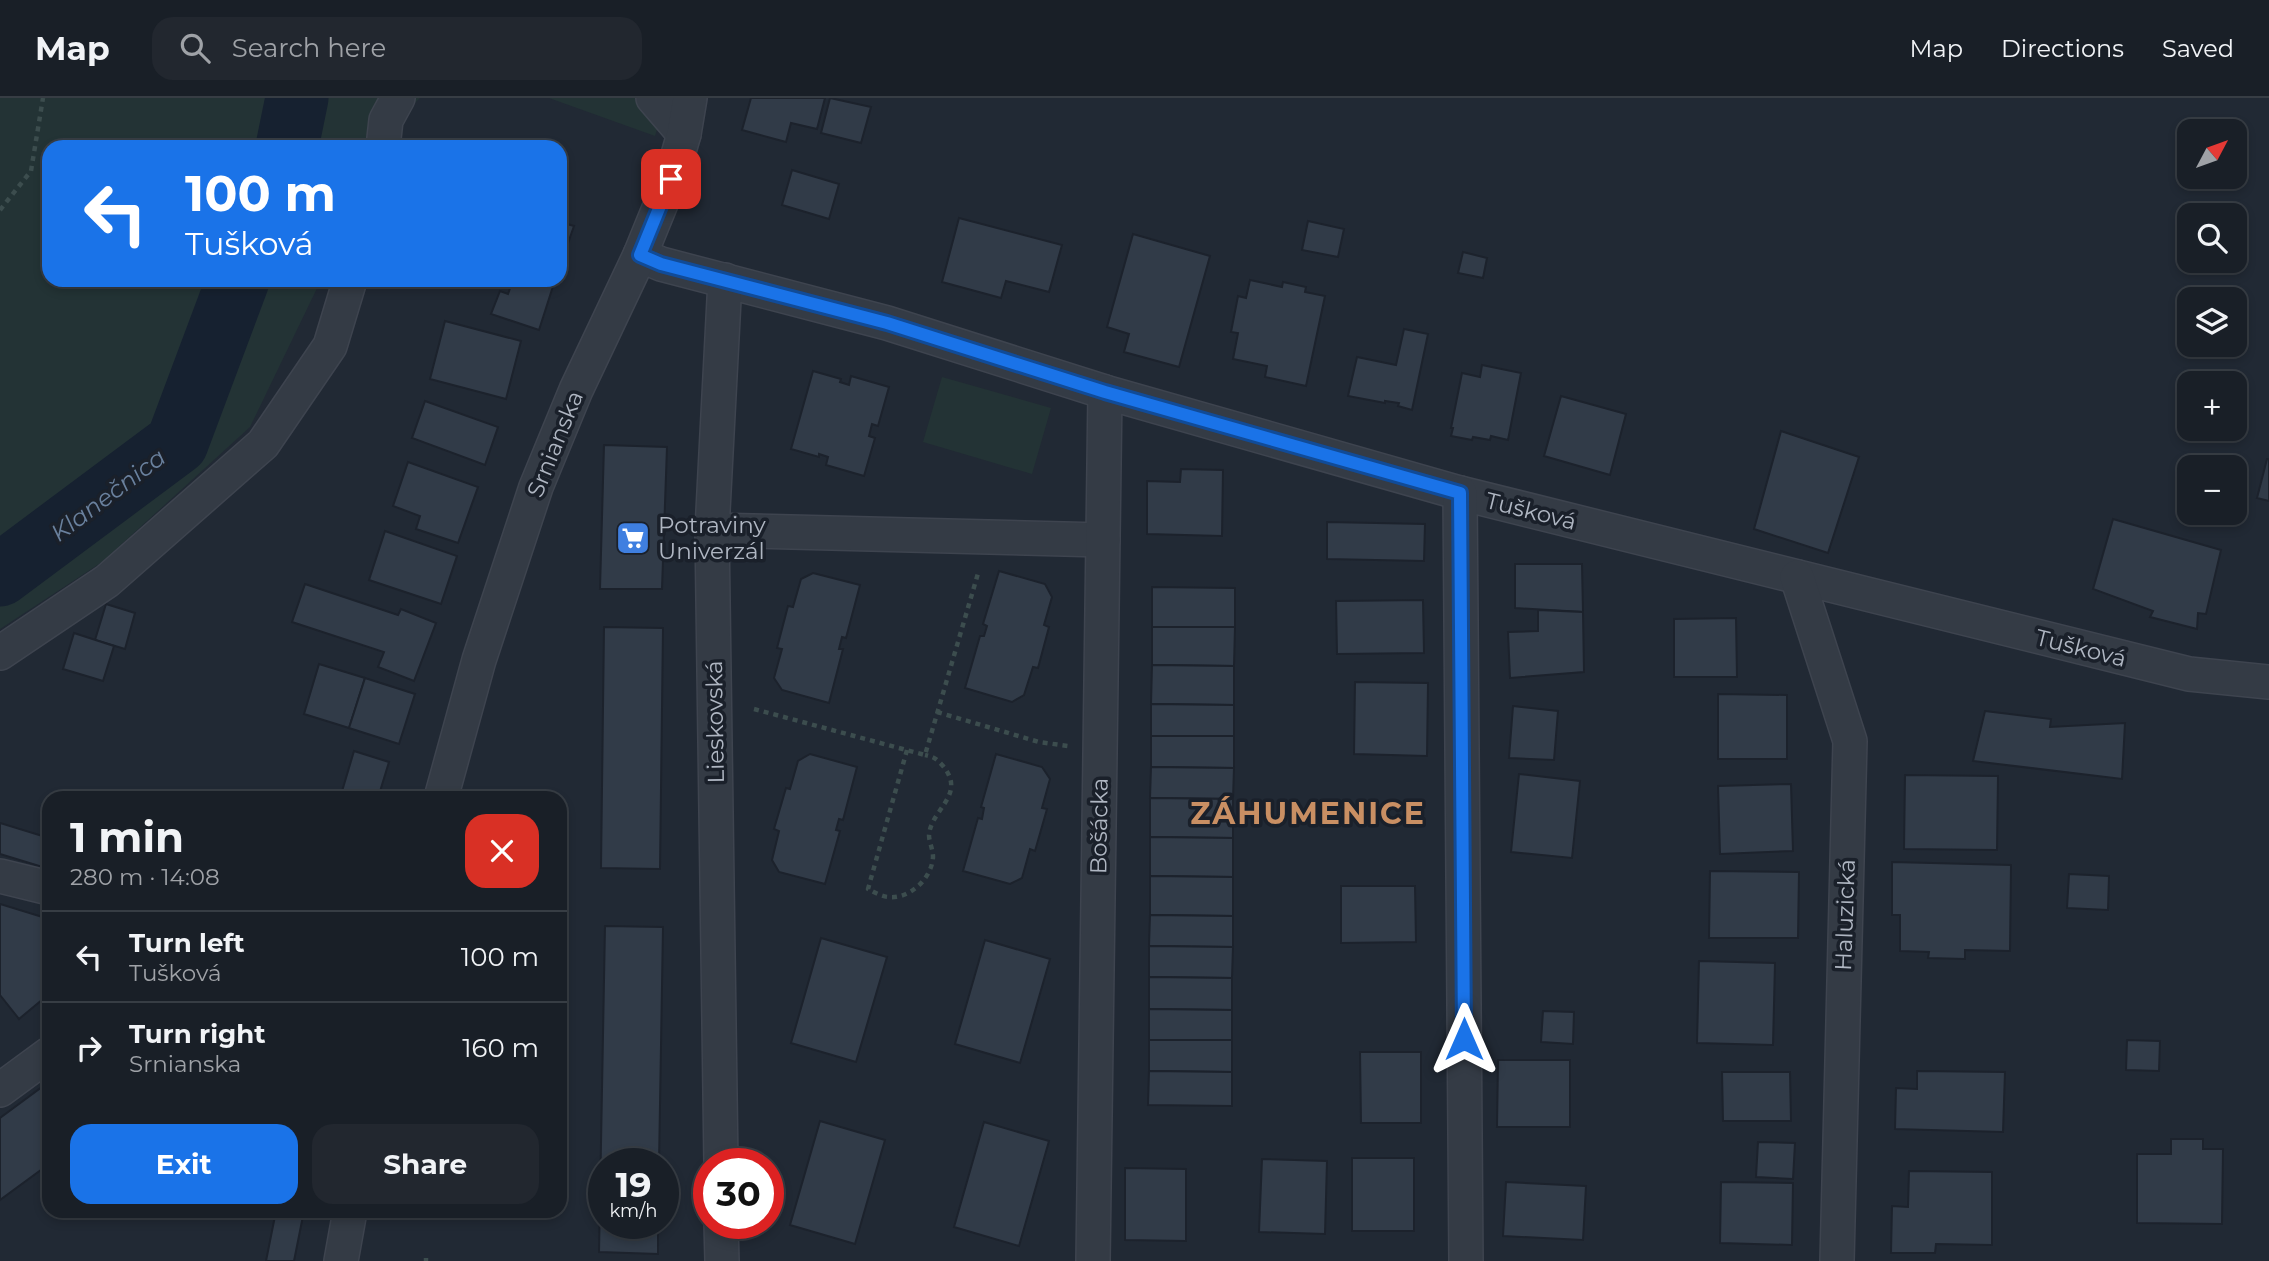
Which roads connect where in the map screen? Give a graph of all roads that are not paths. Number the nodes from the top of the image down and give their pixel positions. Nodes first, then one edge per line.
1 (398, 98) edge
2 (653, 98) edge
3 (690, 98) edge
4 (684, 134) junction
5 (384, 140) edge
6 (640, 255) junction
7 (726, 280) junction
8 (348, 287) edge
9 (1105, 392) junction
10 (1460, 493) junction
11 (712, 530) junction
12 (1103, 540) junction
13 (1797, 577) junction
14 (0, 653) edge
15 (2269, 682) edge
16 (443, 791) edge
17 (0, 876) edge
18 (42, 886) edge
19 (42, 1059) edge
20 (0, 1090) edge
21 (721, 1148) edge
22 (349, 1218) edge
23 (721, 1239) edge
24 (341, 1261) edge
25 (722, 1261) edge
26 (1093, 1261) edge
27 (1466, 1261) edge
28 (1837, 1261) edge

1 - 5 street
2 - 4 street
3 - 4 street, Srnianska
4 - 6 street, Srnianska
6 - 7 street, Tušková
6 - 16 street, Srnianska
7 - 9 street, Tušková
7 - 11 street, Lieskovská
8 - 14 street
9 - 10 street, Tušková
9 - 12 street, Bošácka
10 - 13 street, Tušková
10 - 27 street
11 - 12 street
11 - 21 street, Lieskovská
12 - 26 street, Bošácka
13 - 15 street, Tušková
13 - 28 street, Haluzická
17 - 18 street
19 - 20 street
22 - 24 street
23 - 25 street

